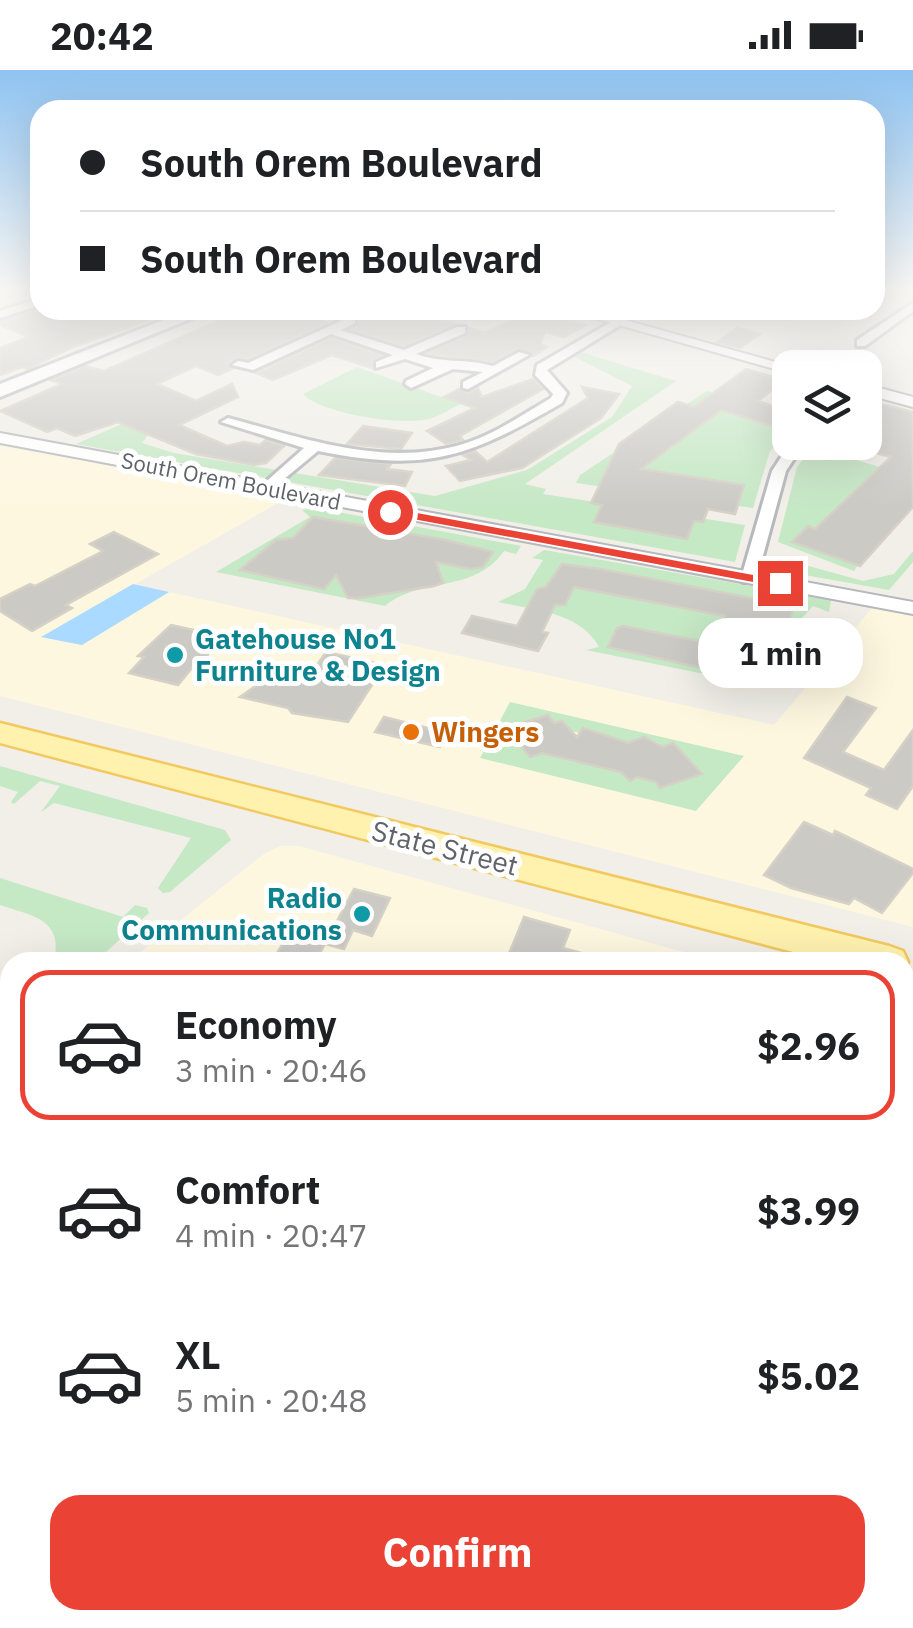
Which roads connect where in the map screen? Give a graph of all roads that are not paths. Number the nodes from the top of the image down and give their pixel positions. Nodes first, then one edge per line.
1 (72, 363) edge
2 (259, 363) edge
3 (385, 363) edge
4 (430, 363) edge
5 (459, 363) edge
6 (471, 363) edge
7 (508, 363) edge
8 (550, 363) edge
9 (238, 365) dead end
10 (380, 365) dead end
11 (443, 367) junction
12 (494, 370) junction
13 (411, 384) dead end
14 (468, 385) dead end
15 (0, 391) edge
16 (882, 394) edge
17 (913, 402) edge
18 (228, 422) dead end
19 (10, 440) edge
20 (314, 448) junction
21 (786, 460) edge
22 (266, 489) junction
23 (749, 578) junction
24 (913, 608) edge
25 (0, 732) edge
26 (850, 952) edge

1 - 15 main road
2 - 9 street
3 - 10 street
4 - 11 street
5 - 11 street
6 - 12 street
7 - 12 street
8 - 20 street
11 - 13 street
12 - 14 street
16 - 17 street
18 - 20 street
19 - 22 street, South Orem Boulevard
20 - 22 street
21 - 23 street
22 - 23 street, South Orem Boulevard
23 - 24 street, South Orem Boulevard
25 - 26 main road, State Street

